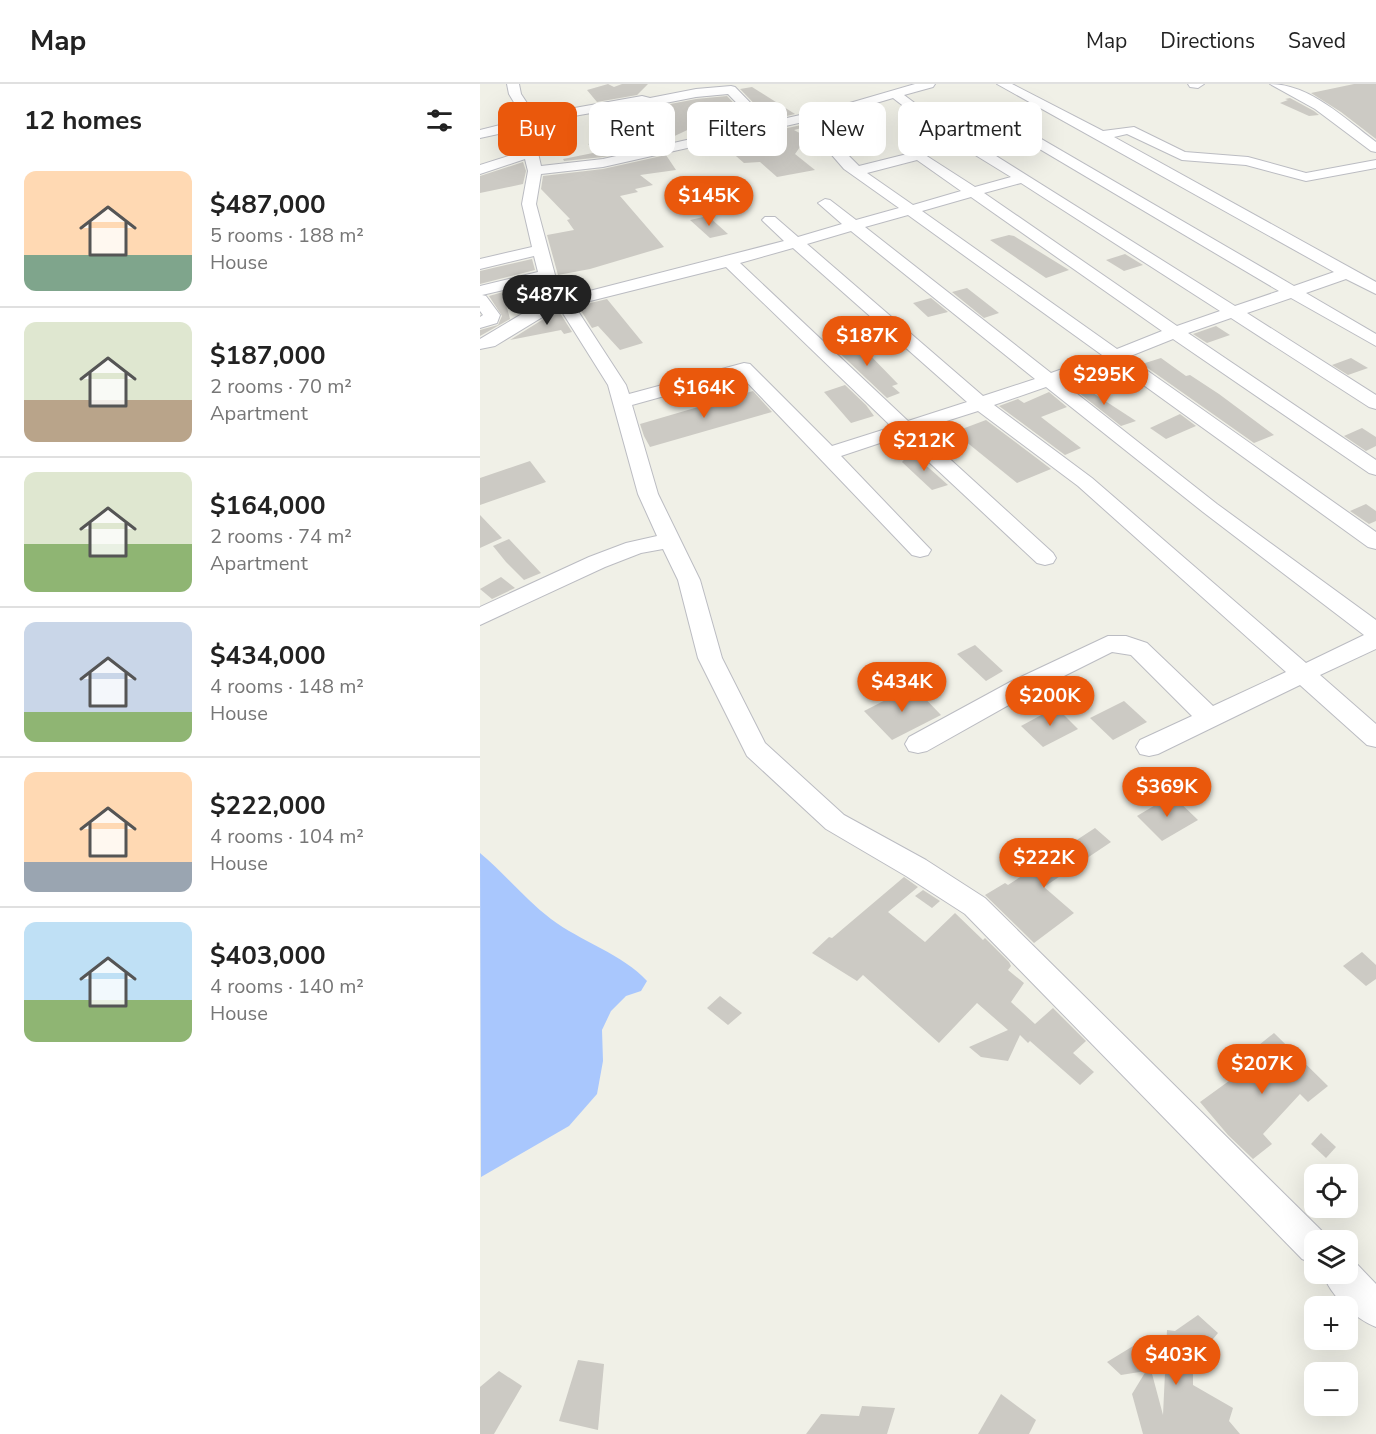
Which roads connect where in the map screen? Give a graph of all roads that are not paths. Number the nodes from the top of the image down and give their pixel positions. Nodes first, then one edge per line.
1 (513, 84) edge
2 (929, 84) edge
3 (1003, 84) edge
4 (1276, 84) edge
5 (895, 94) junction
6 (520, 102) edge
7 (743, 102) edge
8 (906, 102) edge
9 (1037, 102) edge
10 (1042, 105) edge
11 (577, 112) edge
12 (787, 121) edge
13 (498, 129) edge
14 (480, 134) edge
15 (1101, 135) junction
16 (687, 144) edge
17 (1042, 145) edge
18 (1376, 148) edge
19 (533, 156) edge
20 (840, 156) edge
21 (987, 156) edge
22 (533, 162) junction
23 (1376, 164) edge
24 (480, 170) edge
25 (857, 171) junction
26 (1023, 178) junction
27 (972, 192) junction
28 (825, 204) dead end
29 (911, 210) junction
30 (770, 220) dead end
31 (855, 227) junction
32 (796, 243) junction
33 (540, 250) junction
34 (729, 261) junction
35 (480, 264) edge
36 (1347, 273) junction
37 (547, 274) junction
38 (1376, 289) edge
39 (480, 291) edge
40 (1293, 292) junction
41 (480, 300) edge
42 (565, 300) junction
43 (1233, 313) junction
44 (480, 323) edge
45 (1175, 332) junction
46 (1376, 341) edge
47 (480, 344) edge
48 (1115, 357) junction
49 (1048, 380) junction
50 (622, 402) junction
51 (1376, 403) edge
52 (981, 404) junction
53 (904, 428) junction
54 (828, 454) junction
55 (1376, 469) edge
56 (671, 542) junction
57 (1376, 542) edge
58 (920, 550) dead end
59 (1045, 558) dead end
60 (480, 617) edge
61 (1376, 632) edge
62 (1376, 639) edge
63 (1304, 674) junction
64 (1209, 717) junction
65 (1376, 738) edge
66 (918, 744) dead end
67 (1149, 747) dead end
68 (1304, 1237) edge
69 (1351, 1284) edge
70 (1376, 1309) edge

1 - 6 street
2 - 5 street
3 - 9 street
4 - 18 street
5 - 8 street
5 - 12 street
7 - 11 street
10 - 15 street
13 - 14 street
15 - 23 street
15 - 36 street
16 - 22 street
17 - 40 street
19 - 22 street
20 - 25 street
21 - 26 street
22 - 24 street
22 - 33 street
25 - 27 street
25 - 29 street
26 - 27 street
26 - 43 street
27 - 29 street
27 - 45 street
28 - 31 street
29 - 31 street
29 - 48 street
30 - 32 street
31 - 32 street
31 - 49 street
32 - 34 street
32 - 52 street
33 - 35 street
33 - 37 street
34 - 42 street
34 - 53 street
36 - 38 street
36 - 40 street
37 - 39 street
37 - 42 street
40 - 43 street
40 - 46 street
41 - 44 street
42 - 47 street
42 - 50 street
43 - 45 street
43 - 51 street
45 - 48 street
45 - 55 street
48 - 49 street
48 - 57 street
49 - 52 street
49 - 61 street
50 - 54 street
50 - 56 street
52 - 53 street
52 - 63 street
53 - 54 street
53 - 59 street
54 - 58 street
56 - 60 street
56 - 68 street
62 - 63 street
63 - 64 street
63 - 65 street
64 - 66 street
64 - 67 street
69 - 70 street

